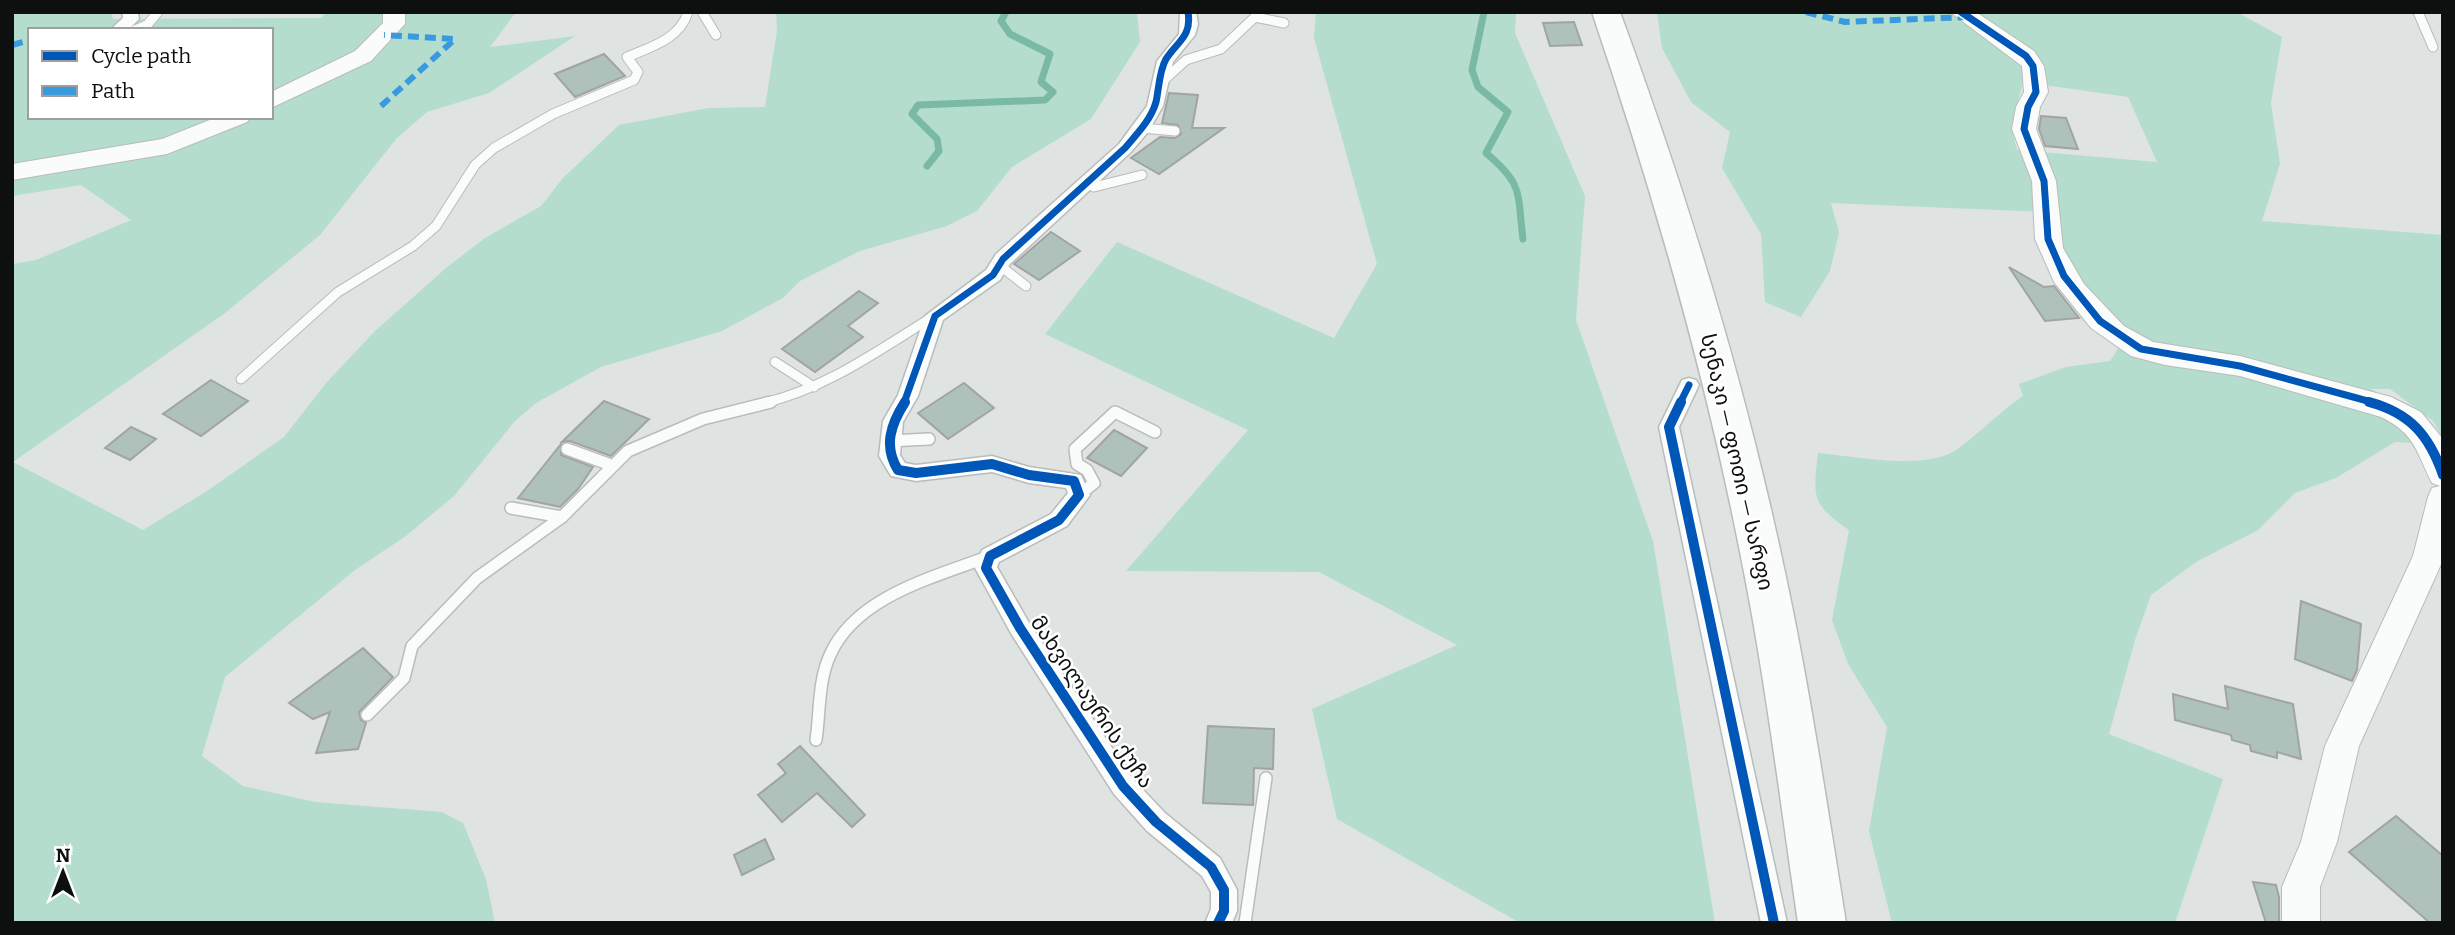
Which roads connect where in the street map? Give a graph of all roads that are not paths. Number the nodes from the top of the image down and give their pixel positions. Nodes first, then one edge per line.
1 (130, 12) edge
2 (158, 12) edge
3 (394, 12) edge
4 (688, 12) edge
5 (702, 12) edge
6 (1188, 12) edge
7 (1606, 12) edge
8 (1961, 12) edge
9 (2418, 12) edge
10 (1284, 23) dead end
11 (120, 28) edge
12 (140, 28) edge
13 (716, 35) dead end
14 (2433, 47) dead end
15 (1159, 86) junction
16 (273, 100) edge
17 (234, 119) edge
18 (1142, 128) junction
19 (1175, 131) dead end
20 (12, 173) edge
21 (1142, 175) dead end
22 (1085, 182) junction
23 (999, 265) junction
24 (1026, 286) dead end
25 (935, 316) junction
26 (775, 362) dead end
27 (241, 379) dead end
28 (1689, 385) dead end
29 (814, 387) junction
30 (1154, 432) dead end
31 (929, 439) dead end
32 (888, 441) junction
33 (567, 449) dead end
34 (2437, 452) edge
35 (611, 465) junction
36 (2443, 475) edge
37 (1079, 495) junction
38 (2443, 497) edge
39 (510, 508) dead end
40 (562, 517) junction
41 (990, 556) junction
42 (367, 715) dead end
43 (816, 740) dead end
44 (1266, 778) dead end
45 (1218, 923) edge
46 (1245, 923) edge
47 (1774, 923) edge
48 (1822, 923) edge
49 (2301, 923) edge

1 - 11 street
2 - 12 lane
3 - 16 street
4 - 27 lane
5 - 13 lane
6 - 15 street
7 - 48 highway, სენაკი — ფოთი — სარფი
8 - 34 street
9 - 14 lane
10 - 15 lane
15 - 18 street
17 - 20 street
18 - 19 lane
18 - 22 street
21 - 22 lane
22 - 23 street
23 - 24 lane
23 - 25 street
25 - 29 lane
25 - 32 street
26 - 29 lane
28 - 47 street
29 - 35 lane
30 - 37 lane
31 - 32 lane
32 - 37 street
33 - 35 lane
34 - 36 street
35 - 40 lane
37 - 41 street
38 - 49 street
39 - 40 lane
40 - 42 lane
41 - 43 lane
41 - 45 street, მახვილაურის ქუჩა
44 - 46 lane

